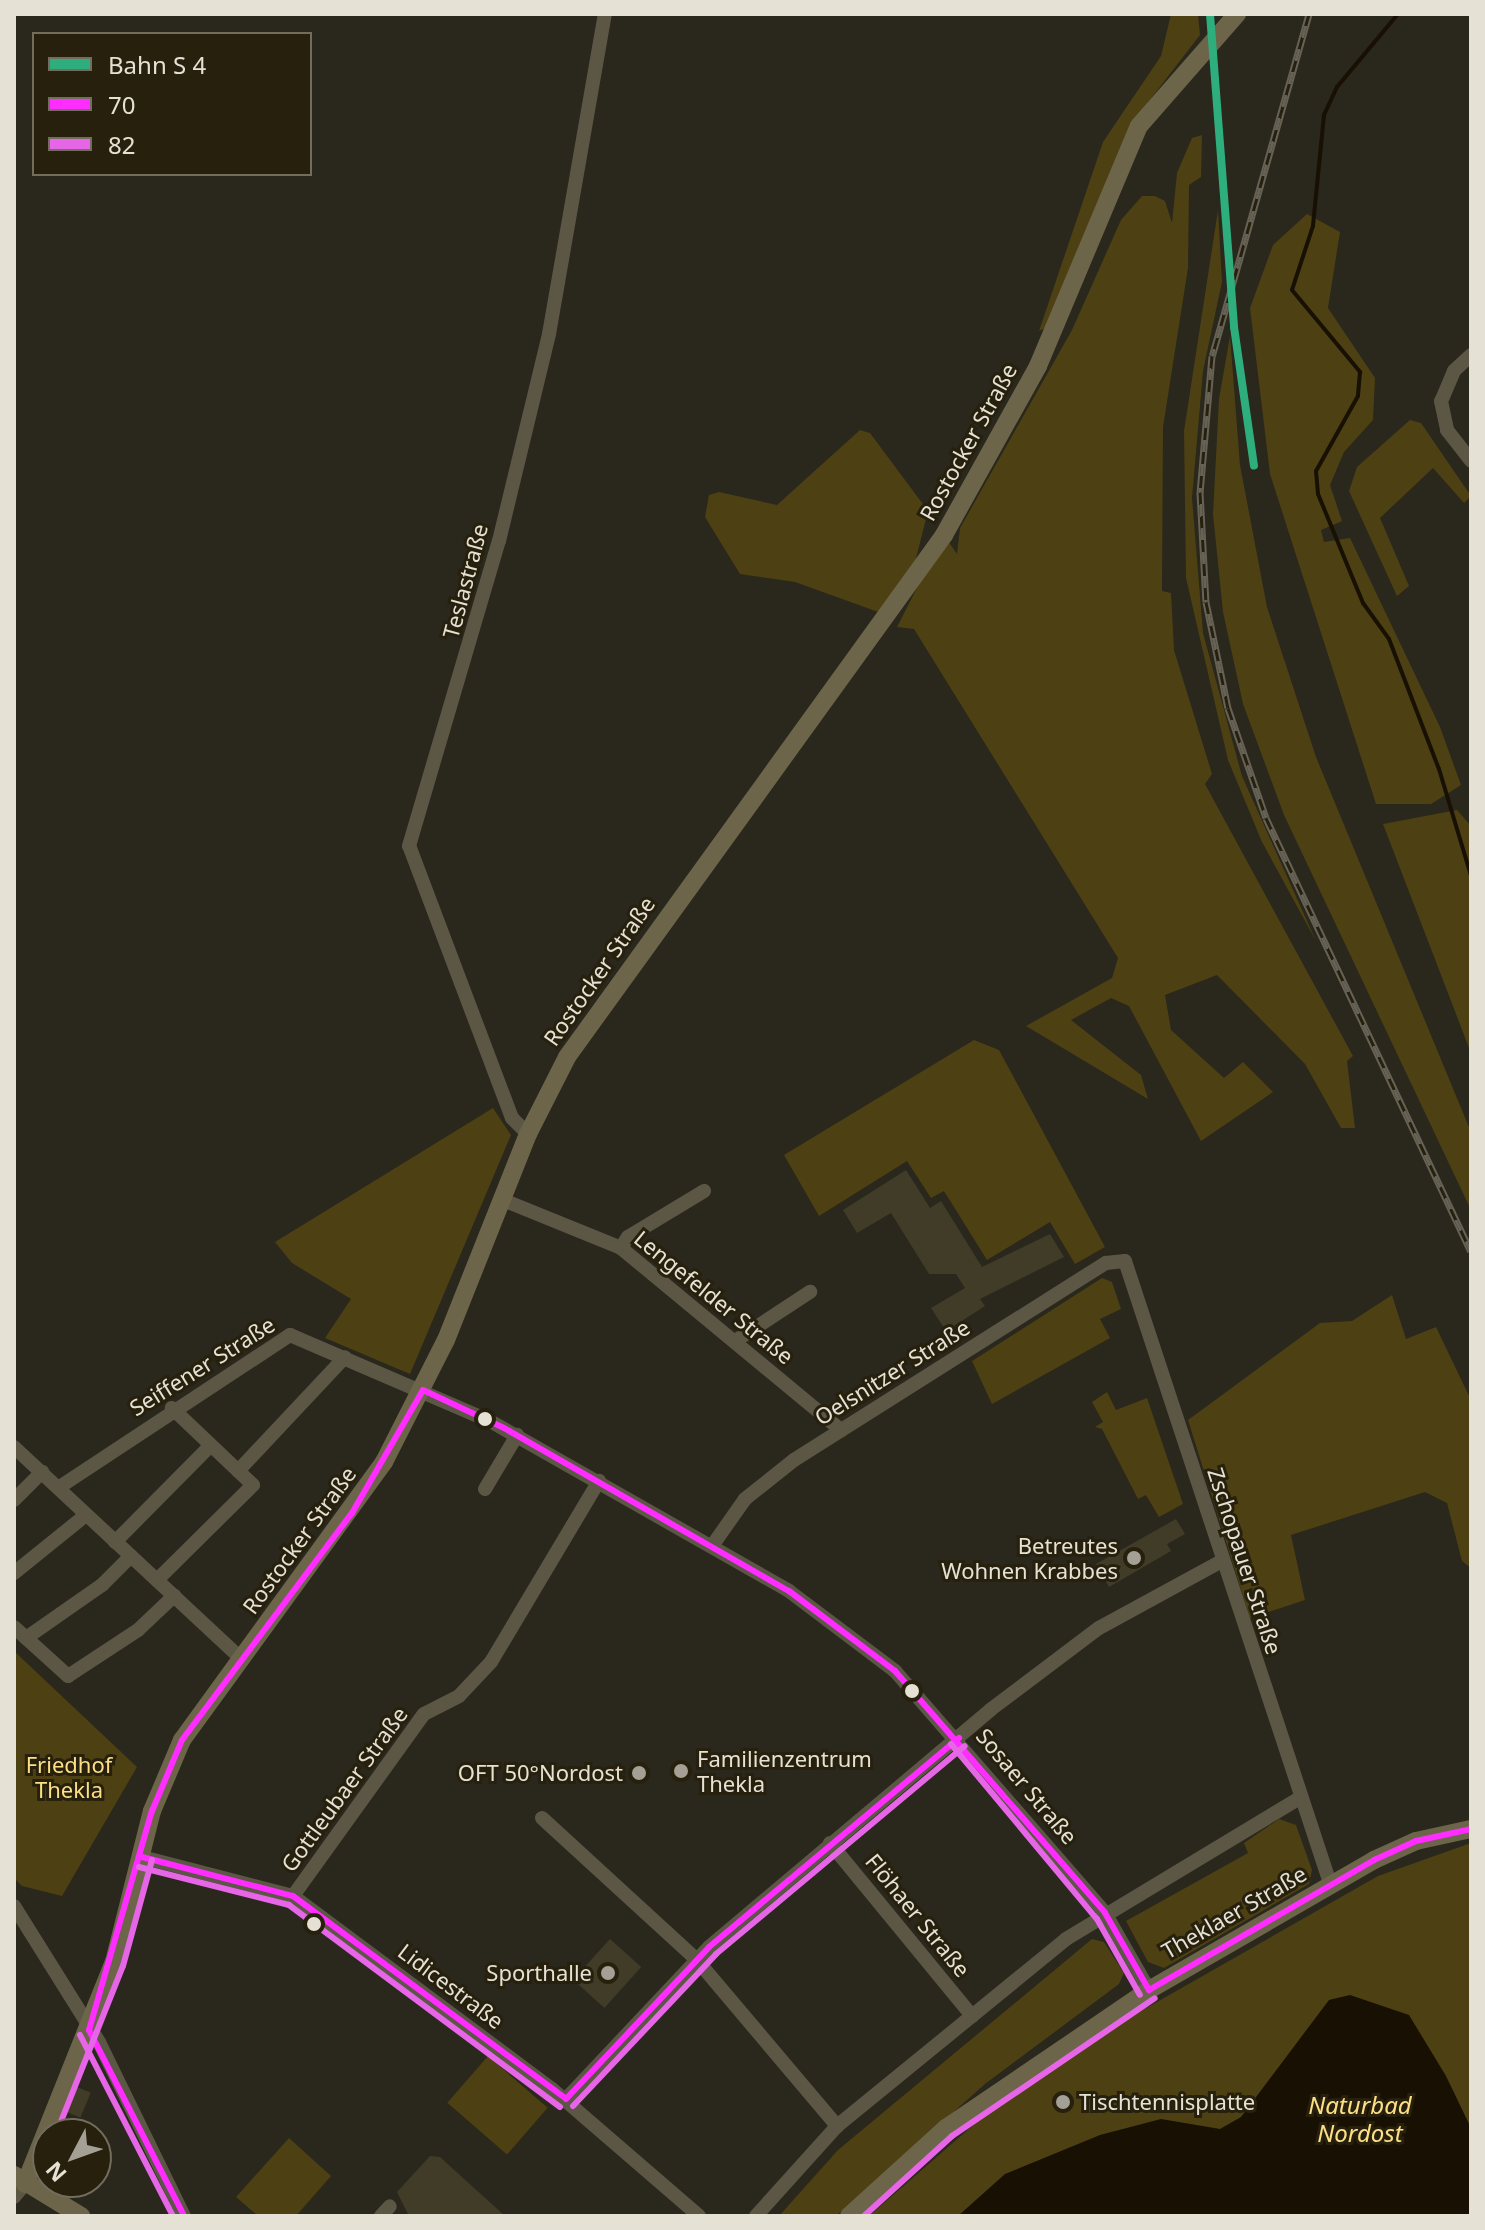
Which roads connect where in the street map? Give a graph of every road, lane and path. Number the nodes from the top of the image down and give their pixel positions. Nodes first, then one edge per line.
1 (605, 14) edge
2 (1237, 14) edge
3 (1471, 355) edge
4 (1471, 461) edge
5 (528, 1134) junction
6 (704, 1191) dead end
7 (503, 1200) junction
8 (621, 1248) junction
9 (1116, 1259) joint
10 (810, 1292) dead end
11 (735, 1341) junction
12 (345, 1357) junction
13 (423, 1390) junction
14 (172, 1408) junction
15 (841, 1430) junction
16 (517, 1435) junction
17 (211, 1445) junction
18 (14, 1447) edge
19 (238, 1471) junction
20 (42, 1472) junction
21 (599, 1481) junction
22 (58, 1488) junction
23 (485, 1489) dead end
24 (14, 1500) edge
25 (86, 1515) junction
26 (115, 1542) junction
27 (712, 1546) junction
28 (131, 1556) junction
29 (1220, 1562) junction
30 (14, 1573) edge
31 (157, 1580) junction
32 (174, 1596) junction
33 (14, 1627) edge
34 (26, 1638) junction
35 (240, 1658) junction
36 (959, 1738) junction
37 (1300, 1798) junction
38 (542, 1818) dead end
39 (1471, 1829) edge
40 (830, 1843) junction
41 (142, 1857) junction
42 (1330, 1883) junction
43 (293, 1896) junction
44 (14, 1906) edge
45 (1105, 1913) junction
46 (696, 1959) junction
47 (1149, 1990) junction
48 (972, 2016) junction
49 (89, 2030) junction
50 (566, 2099) junction
51 (837, 2126) junction
52 (18, 2185) edge
53 (81, 2216) edge
54 (184, 2216) edge
55 (699, 2216) edge
56 (756, 2216) edge
57 (849, 2216) edge

1 - 5 street, Teslastraße
2 - 5 main road, Rostocker Straße
3 - 4 street
5 - 7 main road, Rostocker Straße
6 - 8 street
7 - 8 street, Lengefelder Straße
7 - 13 main road, Rostocker Straße
8 - 11 street, Lengefelder Straße
9 - 15 street, Oelsnitzer Straße
9 - 29 street, Zschopauer Straße
10 - 11 street
11 - 15 street, Lengefelder Straße
12 - 13 street, Seiffener Straße
12 - 14 street, Seiffener Straße
12 - 19 street
13 - 16 street, Sosaer Straße
13 - 35 main road, Rostocker Straße
14 - 17 street
14 - 22 street, Seiffener Straße
15 - 27 street, Oelsnitzer Straße
16 - 21 street, Sosaer Straße
16 - 23 street
17 - 19 street
17 - 26 street
18 - 20 street
19 - 31 street
20 - 22 street
20 - 24 street
21 - 27 street, Sosaer Straße
21 - 43 street, Gottleubaer Straße
22 - 25 street
25 - 26 street
25 - 30 street
26 - 28 street
27 - 36 street, Sosaer Straße
28 - 31 street
28 - 34 street
29 - 36 street
29 - 37 street, Zschopauer Straße
31 - 32 street
32 - 34 street
32 - 35 street
33 - 34 street
35 - 41 main road, Rostocker Straße
36 - 40 street
36 - 45 street, Sosaer Straße
37 - 42 street, Zschopauer Straße
37 - 45 street
38 - 46 street
39 - 42 main road, Theklaer Straße
40 - 46 street
40 - 48 street, Flöhaer Straße
41 - 43 street, Lidicestraße
41 - 49 main road, Rostocker Straße
42 - 47 main road, Theklaer Straße
43 - 50 street, Lidicestraße
44 - 49 street
45 - 47 street, Sosaer Straße
45 - 48 street
46 - 50 street
46 - 51 street
47 - 57 main road, Theklaer Straße
48 - 51 street
49 - 52 main road, Rostocker Straße
49 - 54 street
50 - 55 street, Lidicestraße
51 - 56 street
52 - 53 main road

